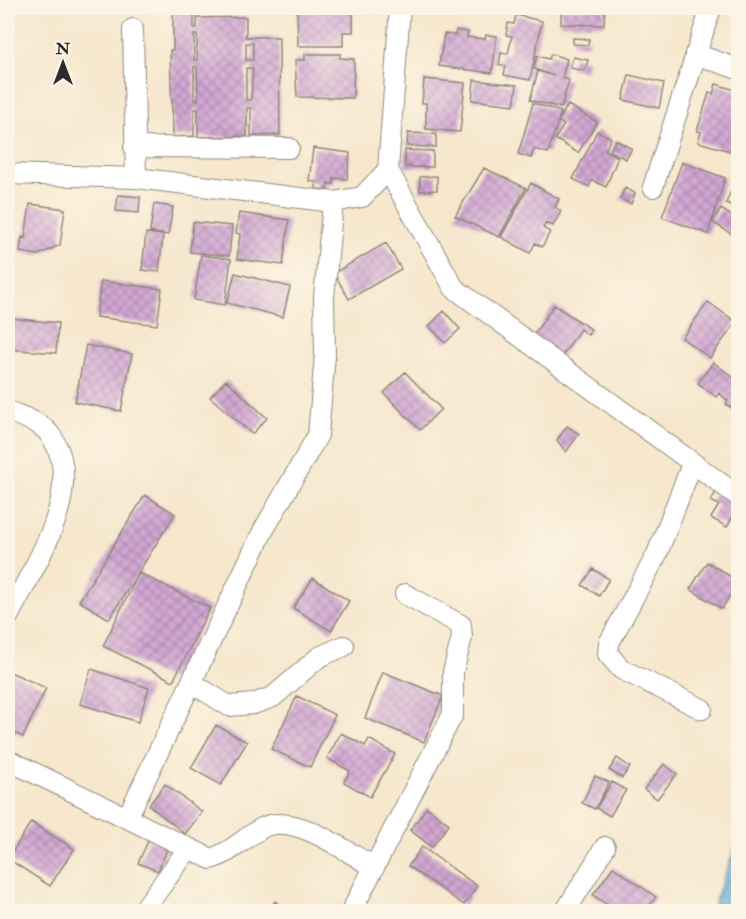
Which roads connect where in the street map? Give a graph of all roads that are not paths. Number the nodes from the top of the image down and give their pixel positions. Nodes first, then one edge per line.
1 (400, 8) edge
2 (711, 8) edge
3 (133, 29) dead end
4 (695, 54) junction
5 (738, 69) edge
6 (134, 147) junction
7 (289, 148) dead end
8 (388, 170) junction
9 (8, 174) edge
10 (136, 178) junction
11 (652, 187) dead end
12 (333, 202) junction
13 (8, 411) edge
14 (692, 464) junction
15 (738, 496) edge
16 (405, 594) dead end
17 (8, 617) edge
18 (344, 646) dead end
19 (192, 683) junction
20 (702, 709) dead end
21 (8, 760) edge
22 (127, 819) junction
23 (606, 847) dead end
24 (188, 849) junction
25 (372, 866) junction
26 (142, 912) edge
27 (351, 912) edge
28 (565, 912) edge

1 - 8 street
2 - 4 street
3 - 6 street
4 - 5 street
4 - 11 street
6 - 7 street
6 - 10 street
8 - 12 street
8 - 14 street
9 - 10 street
10 - 12 street
12 - 19 street
13 - 17 street
14 - 15 street
14 - 20 street
16 - 25 street
18 - 19 street
19 - 22 street
21 - 22 street
22 - 24 street
23 - 28 street
24 - 25 street
24 - 26 street
25 - 27 street

